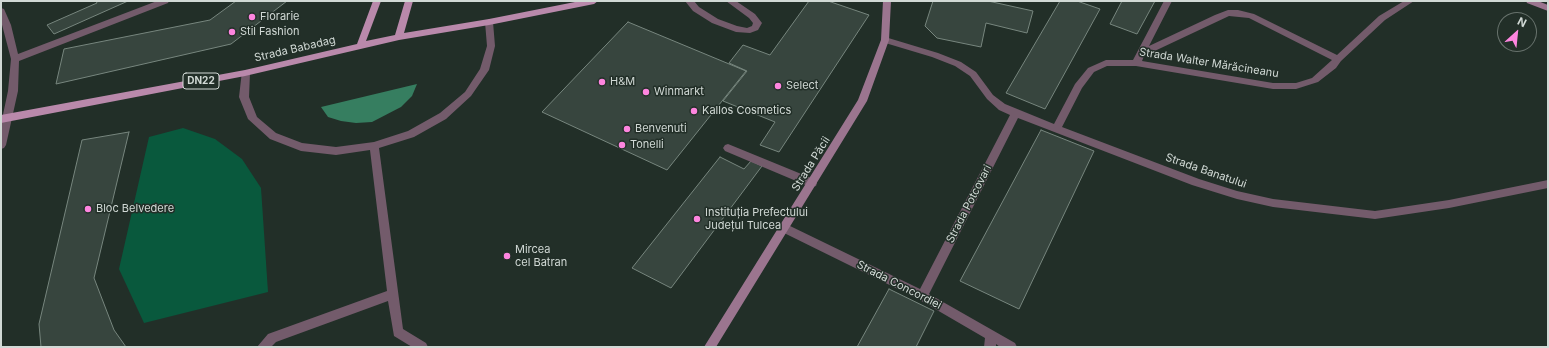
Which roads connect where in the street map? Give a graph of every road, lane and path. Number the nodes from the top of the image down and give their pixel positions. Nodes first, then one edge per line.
1 (165, 1) edge
2 (377, 1) edge
3 (409, 1) edge
4 (594, 1) edge
5 (689, 1) edge
6 (730, 1) edge
7 (887, 1) edge
8 (1168, 1) edge
9 (1410, 1) edge
10 (1530, 1) edge
11 (1548, 8) edge
12 (1, 10) edge
13 (489, 22) junction
14 (399, 37) junction
15 (885, 40) junction
16 (360, 47) junction
17 (1141, 54) junction
18 (15, 59) junction
19 (1338, 59) junction
20 (1136, 63) junction
21 (245, 73) junction
22 (1016, 113) junction
23 (4, 118) edge
24 (1057, 128) junction
25 (1, 145) edge
26 (374, 146) junction
27 (728, 148) dead end
28 (812, 184) junction
29 (1548, 184) edge
30 (784, 228) junction
31 (393, 294) junction
32 (922, 296) junction
33 (991, 335) junction
34 (263, 347) edge
35 (422, 347) edge
36 (710, 347) edge
37 (990, 347) edge
38 (1012, 347) edge

1 - 18 street
2 - 16 main road
3 - 14 main road
4 - 13 main road, Strada Babadag / DN22
5 - 6 street
7 - 15 main road, Strada Păcii
8 - 17 street
9 - 19 street, Strada Walter Mărăcineanu
10 - 11 main road
12 - 18 street
13 - 14 main road, Strada Babadag / DN22
13 - 26 street
14 - 16 main road, Strada Babadag / DN22
15 - 22 street, Strada Banatului
15 - 28 main road, Strada Păcii
16 - 21 main road, Strada Babadag / DN22
17 - 19 street
17 - 20 street
18 - 23 street
19 - 20 street, Strada Walter Mărăcineanu
20 - 24 street, Strada Walter Mărăcineanu
21 - 23 main road, Strada Babadag / DN22
21 - 26 street
22 - 24 street, Strada Banatului
22 - 32 street, Strada Potcovari
23 - 25 street
24 - 29 street, Strada Banatului
26 - 31 street
27 - 28 street
28 - 30 main road, Strada Păcii
30 - 32 street, Strada Concordiei
30 - 36 main road, Strada Păcii
31 - 34 street
31 - 35 street
32 - 33 street, Strada Concordiei
33 - 37 street
33 - 38 street, Strada Concordiei

